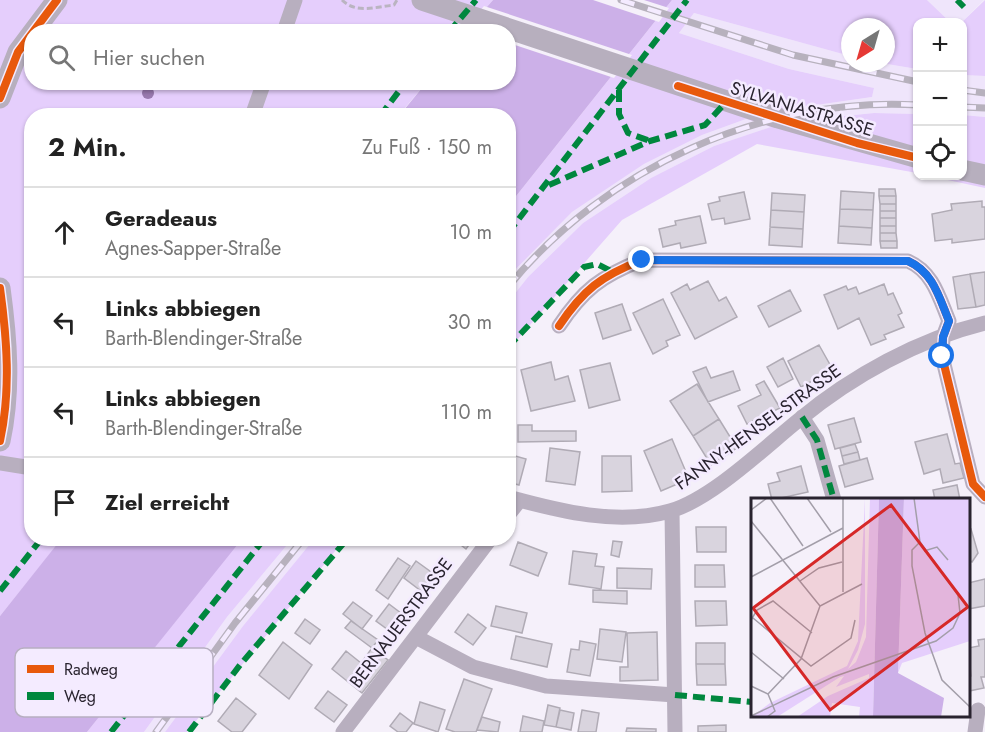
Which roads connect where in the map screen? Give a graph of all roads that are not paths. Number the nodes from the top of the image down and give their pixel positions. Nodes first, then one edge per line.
1 (57, 0) edge
2 (295, 0) edge
3 (422, 0) edge
4 (39, 24) edge
5 (287, 24) edge
6 (493, 24) edge
7 (516, 32) edge
8 (24, 44) edge
9 (261, 90) edge
10 (0, 98) edge
11 (255, 108) edge
12 (913, 157) edge
13 (967, 171) edge
14 (985, 176) edge
15 (0, 288) edge
16 (985, 323) edge
17 (559, 327) dead end
18 (943, 337) junction
19 (802, 417) junction
20 (0, 441) edge
21 (0, 464) edge
22 (24, 467) edge
23 (985, 497) edge
24 (833, 498) edge
25 (516, 499) edge
26 (672, 511) junction
27 (485, 546) edge
28 (416, 637) junction
29 (675, 695) junction
30 (977, 710) edge
31 (343, 732) edge
32 (675, 732) edge
33 (975, 732) edge

1 - 4 street
2 - 5 street
3 - 6 street, SYLVANIASTRASSE
7 - 12 street, SYLVANIASTRASSE
8 - 10 street
9 - 11 street
13 - 14 street
15 - 20 street
16 - 18 street, FANNY-HENSEL-STRASSE
17 - 18 street
18 - 19 street, FANNY-HENSEL-STRASSE
18 - 23 street
19 - 24 street
19 - 26 street, FANNY-HENSEL-STRASSE
21 - 22 street
25 - 26 street, FANNY-HENSEL-STRASSE
26 - 29 street
27 - 28 street, BERNAUERSTRASSE
28 - 29 street
28 - 31 street, BERNAUERSTRASSE
29 - 32 street
30 - 33 street

